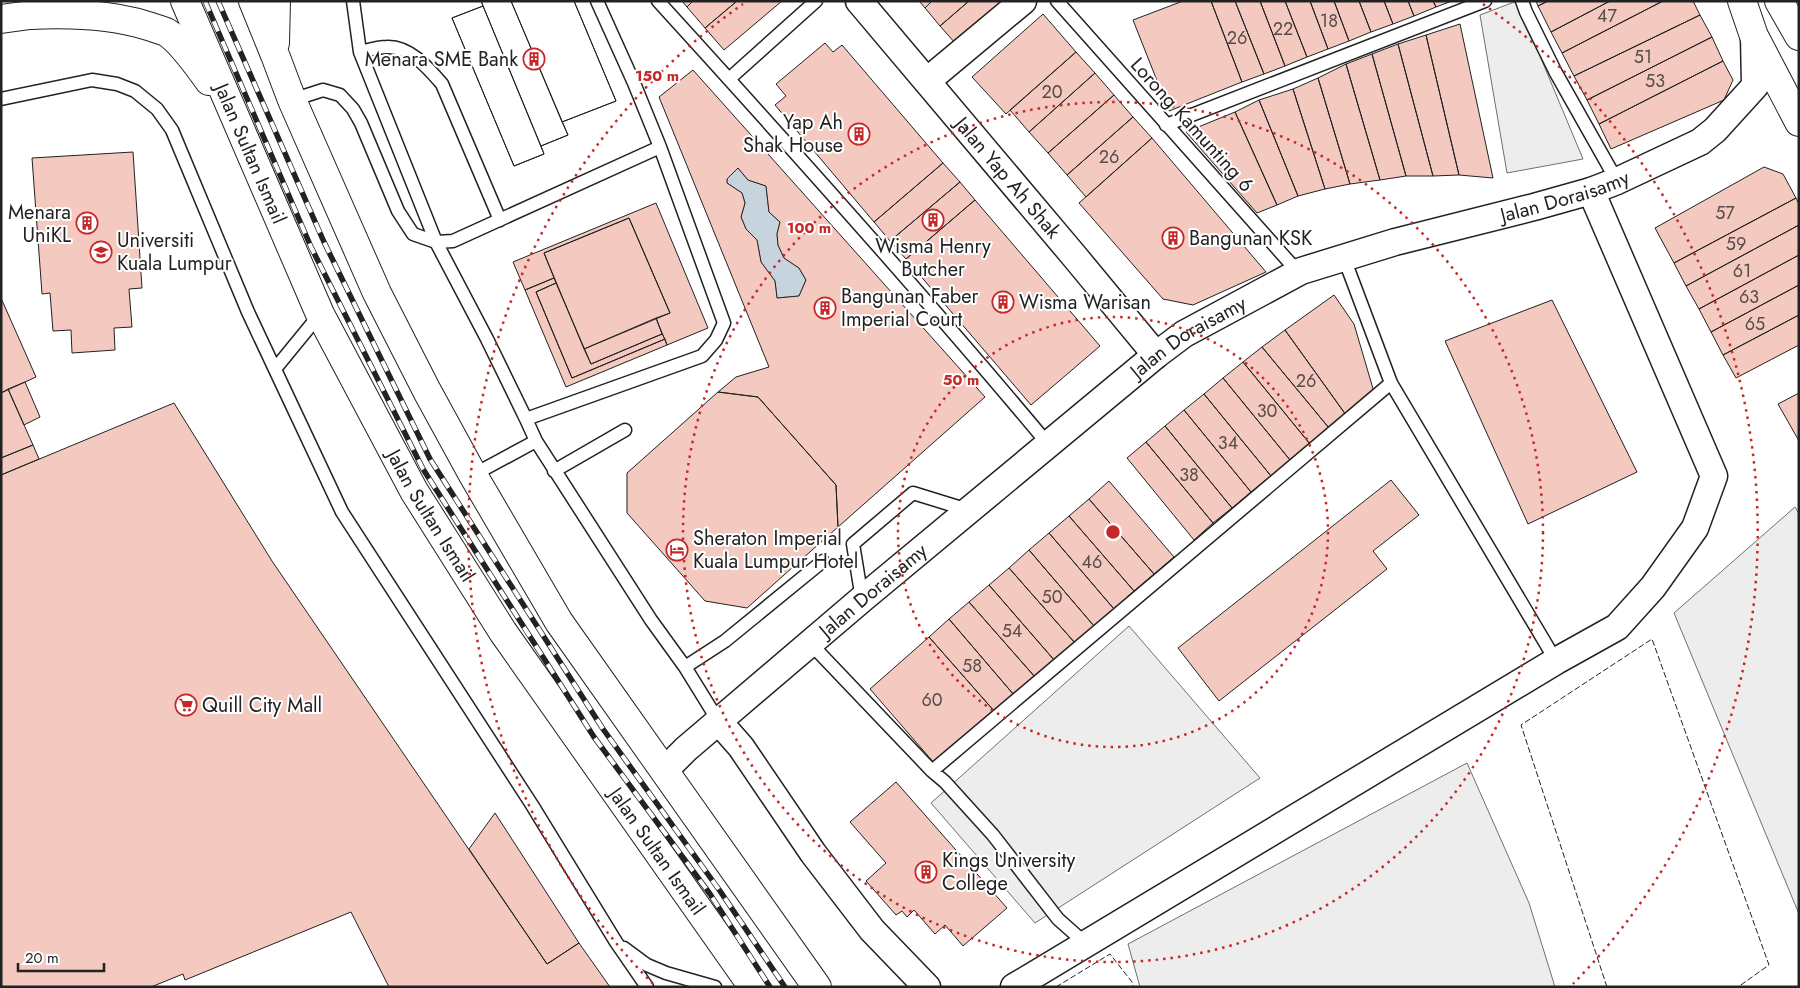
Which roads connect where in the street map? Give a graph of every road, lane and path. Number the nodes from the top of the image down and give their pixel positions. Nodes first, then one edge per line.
1 (70, 1) edge
2 (185, 1) edge
3 (253, 1) edge
4 (276, 1) edge
5 (353, 1) edge
6 (597, 1) edge
7 (658, 1) edge
8 (816, 1) edge
9 (859, 1) edge
10 (1023, 1) edge
11 (1057, 1) edge
12 (1485, 1) edge
13 (1522, 1) edge
14 (1742, 1) edge
15 (1779, 1) edge
16 (30, 15) junction
17 (1, 19) edge
18 (1754, 36) junction
19 (1799, 36) edge
20 (360, 52) junction
21 (275, 55) junction
22 (729, 79) junction
23 (927, 81) junction
24 (1, 99) edge
25 (292, 100) junction
26 (237, 119) junction
27 (1799, 122) edge
28 (1166, 125) junction
29 (660, 147) junction
30 (1617, 181) junction
31 (1591, 190) junction
32 (500, 220) junction
33 (436, 242) junction
34 (1344, 258) junction
35 (1301, 271) junction
36 (320, 314) junction
37 (1156, 355) junction
38 (275, 369) junction
39 (1391, 383) junction
40 (526, 419) junction
41 (625, 430) dead end
42 (536, 441) junction
43 (1048, 444) junction
44 (554, 471) junction
45 (473, 475) junction
46 (969, 510) junction
47 (823, 561) dead end
48 (862, 599) junction
49 (810, 643) junction
50 (1556, 660) junction
51 (685, 666) junction
52 (720, 722) junction
53 (665, 770) junction
54 (932, 771) junction
55 (616, 942) junction
56 (1085, 943) junction
57 (647, 987) edge
58 (716, 987) edge
59 (753, 987) edge
60 (818, 987) edge
61 (928, 987) edge
62 (1014, 987) edge

1 - 16 main road
2 - 26 main road, Jalan Sultan Ismail
3 - 21 main road
4 - 21 main road
5 - 20 lane
6 - 29 lane
7 - 22 lane
8 - 22 lane
9 - 23 street, Jalan Yap Ah Shak
10 - 23 street
11 - 28 lane, Lorong Kamunting 6
12 - 28 lane
13 - 30 lane
14 - 18 main road
15 - 19 main road
16 - 17 main road
16 - 26 main road
18 - 27 main road
18 - 30 street, Jalan Doraisamy
20 - 32 lane
20 - 33 lane
21 - 25 main road
22 - 43 lane
23 - 37 street, Jalan Yap Ah Shak
24 - 38 lane
25 - 33 lane
25 - 45 main road
26 - 36 main road, Jalan Sultan Ismail
28 - 35 lane, Lorong Kamunting 6
29 - 32 lane
29 - 40 lane
30 - 31 street, Jalan Doraisamy
31 - 34 street, Jalan Doraisamy
31 - 50 street
32 - 33 lane
33 - 40 lane
34 - 35 street, Jalan Doraisamy
34 - 39 lane
35 - 37 street, Jalan Doraisamy
36 - 38 lane
36 - 59 main road, Jalan Sultan Ismail
37 - 43 street, Jalan Doraisamy
38 - 55 lane
39 - 50 lane
39 - 54 lane
40 - 42 lane
41 - 44 lane
42 - 44 lane
42 - 45 lane
43 - 46 street, Jalan Doraisamy
44 - 51 lane
45 - 53 main road
46 - 48 street, Jalan Doraisamy
46 - 48 lane
47 - 51 lane
48 - 49 street, Jalan Doraisamy
49 - 52 street, Jalan Doraisamy
49 - 54 lane
50 - 56 street
51 - 52 lane
52 - 53 street, Jalan Doraisamy
52 - 61 street
53 - 60 main road
54 - 56 lane
55 - 57 lane
55 - 58 lane
56 - 62 street

